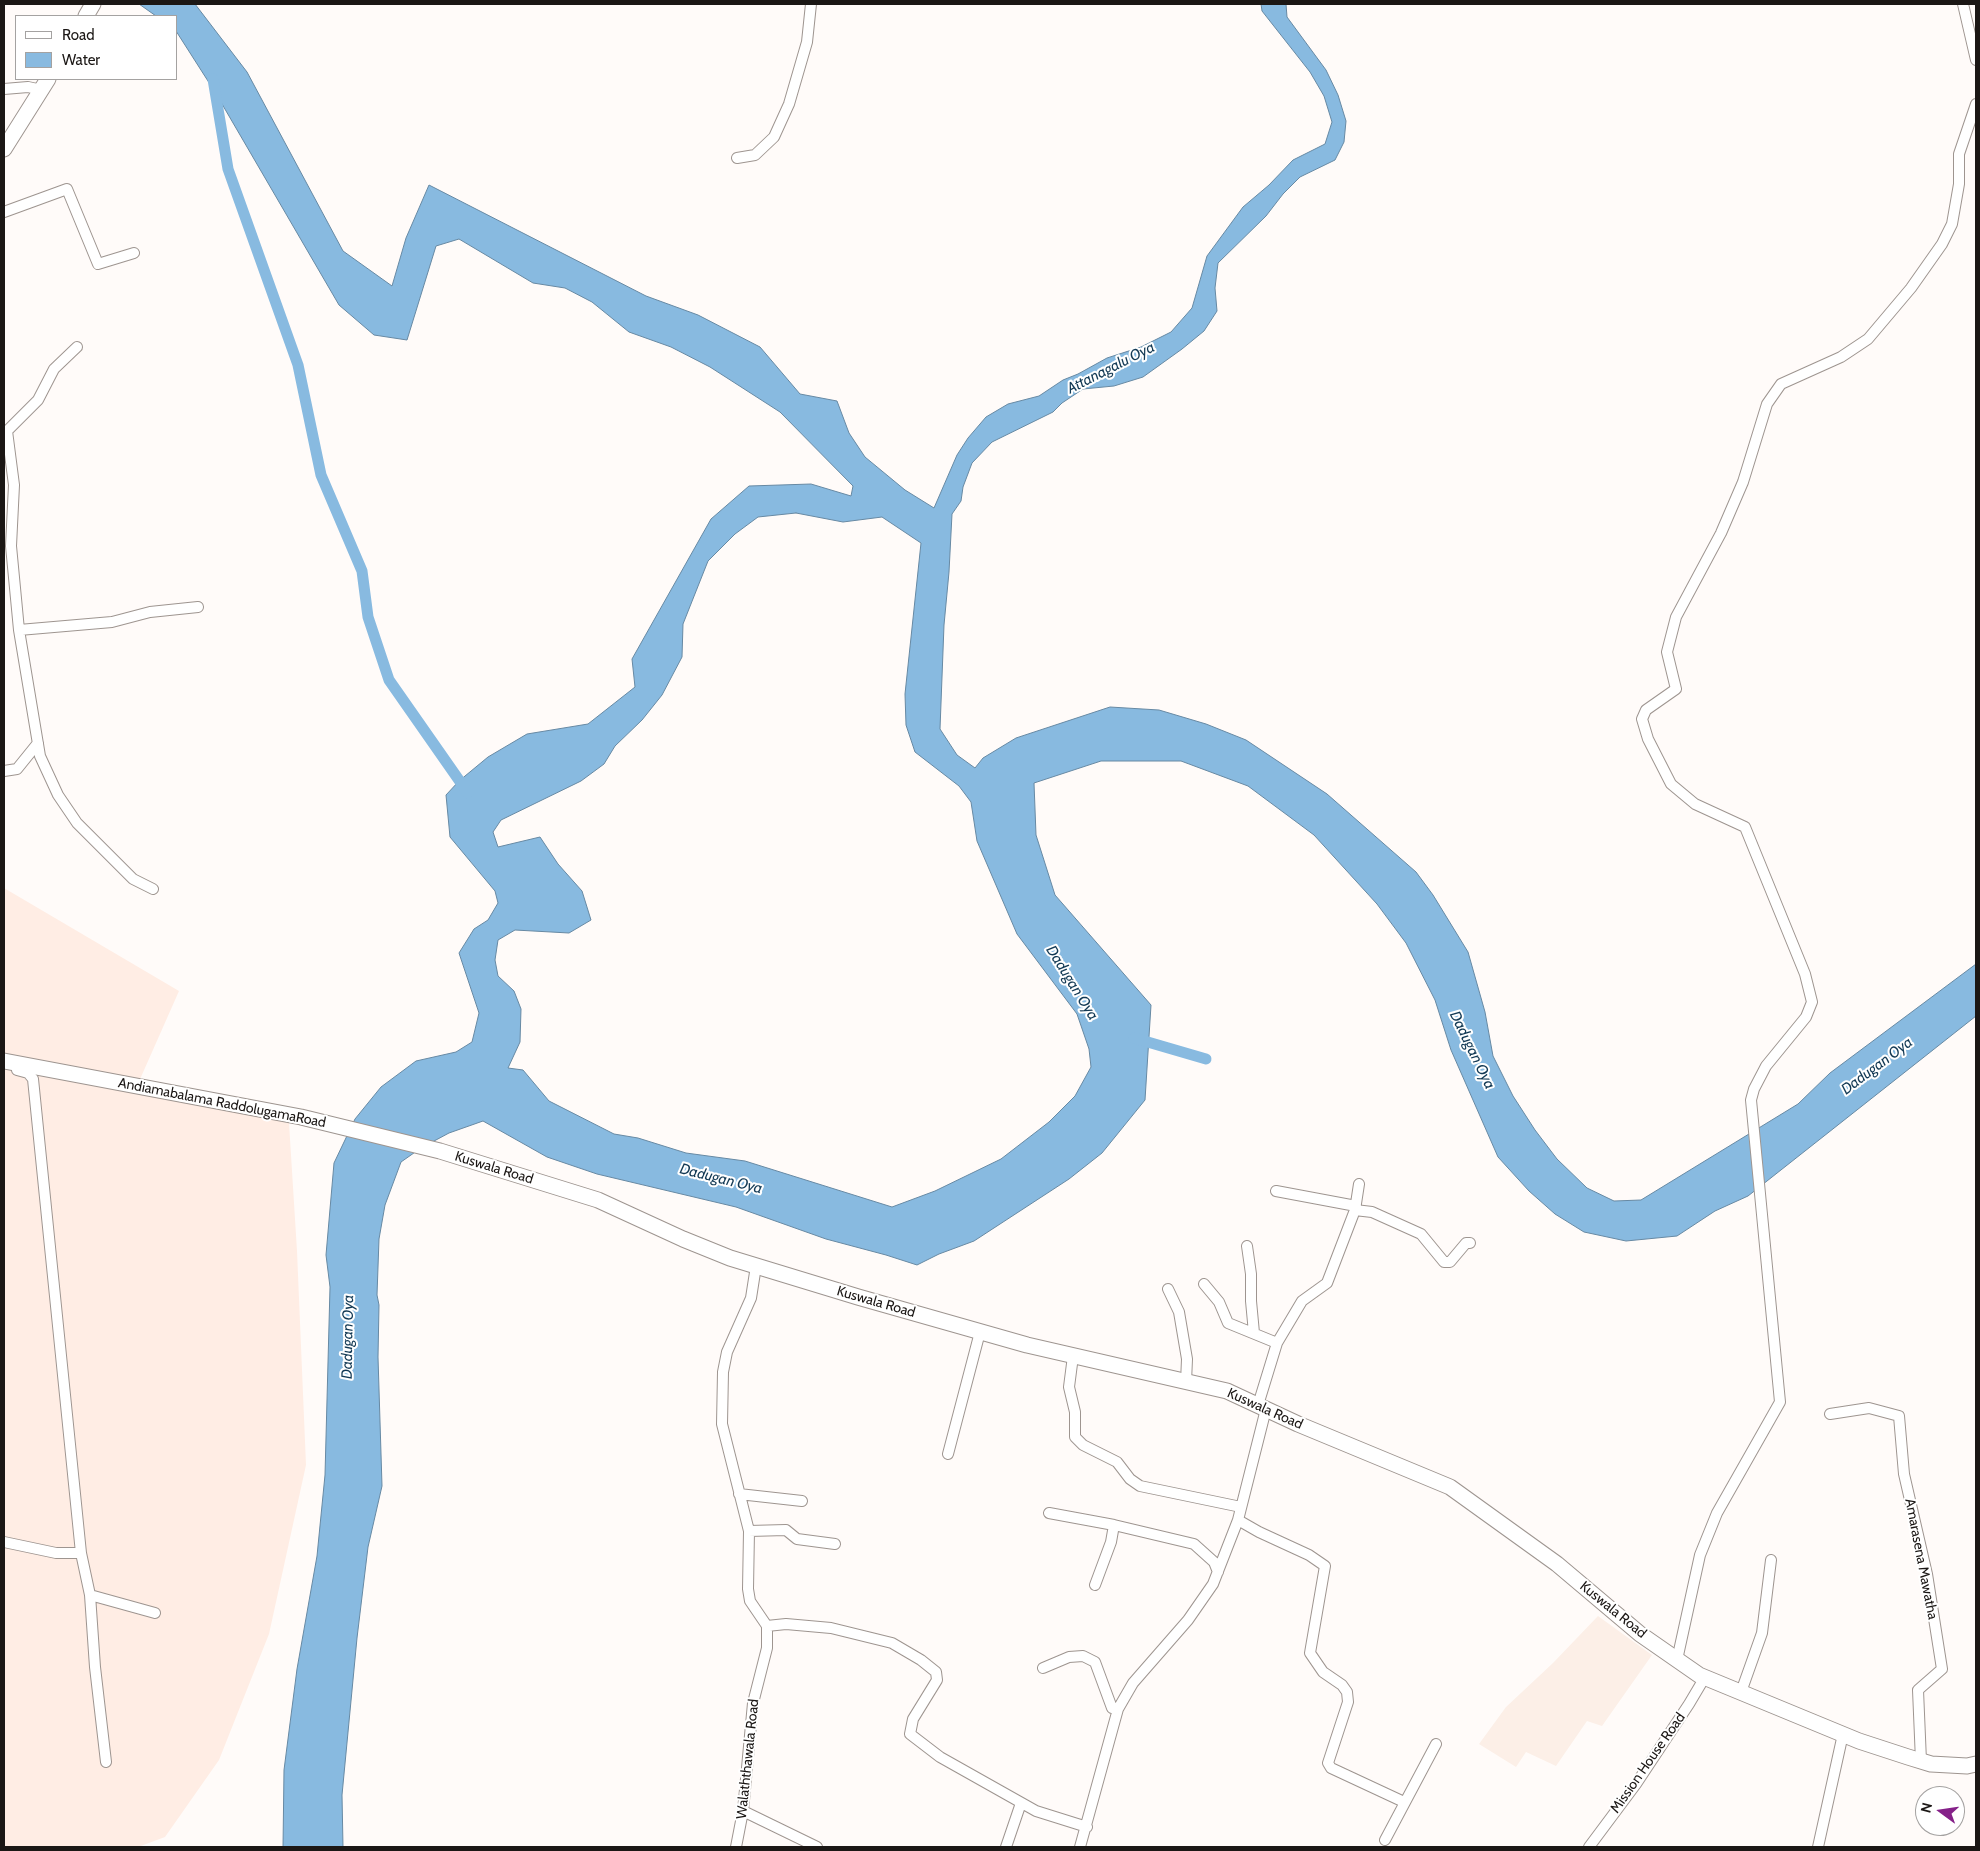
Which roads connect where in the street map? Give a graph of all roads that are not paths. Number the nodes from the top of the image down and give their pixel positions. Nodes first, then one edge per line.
1 (93, 4) edge
2 (811, 4) edge
3 (1963, 4) edge
4 (87, 15) edge
5 (1976, 60) edge
6 (45, 84) edge
7 (4, 88) edge
8 (1976, 104) edge
9 (4, 149) edge
10 (737, 158) dead end
11 (4, 212) edge
12 (134, 253) dead end
13 (77, 348) dead end
14 (5, 431) edge
15 (198, 607) dead end
16 (19, 630) junction
17 (38, 743) junction
18 (4, 771) edge
19 (153, 889) dead end
20 (4, 1061) edge
21 (4, 1068) edge
22 (440, 1152) joint
23 (1360, 1184) dead end
24 (1276, 1191) dead end
25 (1356, 1208) junction
26 (1470, 1243) dead end
27 (1247, 1246) dead end
28 (756, 1266) junction
29 (1204, 1284) dead end
30 (1168, 1289) dead end
31 (980, 1332) junction
32 (1254, 1333) junction
33 (1276, 1343) junction
34 (1073, 1356) junction
35 (1186, 1382) junction
36 (1262, 1407) junction
37 (1830, 1414) dead end
38 (948, 1454) dead end
39 (739, 1494) junction
40 (802, 1501) dead end
41 (1241, 1507) junction
42 (1049, 1513) dead end
43 (1238, 1520) junction
44 (1114, 1525) junction
45 (749, 1531) junction
46 (4, 1542) edge
47 (835, 1544) dead end
48 (81, 1553) junction
49 (1771, 1560) dead end
50 (1218, 1572) junction
51 (1095, 1585) dead end
52 (90, 1596) junction
53 (154, 1613) dead end
54 (767, 1626) junction
55 (1677, 1660) junction
56 (1043, 1668) dead end
57 (1705, 1678) junction
58 (1741, 1692) junction
59 (1118, 1709) junction
60 (1843, 1734) junction
61 (1436, 1744) dead end
62 (1922, 1761) junction
63 (106, 1762) dead end
64 (1976, 1764) edge
65 (1404, 1802) junction
66 (1021, 1803) junction
67 (743, 1811) junction
68 (1087, 1827) junction
69 (1385, 1840) dead end
70 (736, 1847) edge
71 (817, 1847) edge
72 (1006, 1847) edge
73 (1080, 1847) edge
74 (1589, 1847) edge
75 (1818, 1847) edge

1 - 4 street
2 - 10 street
3 - 5 street
6 - 7 street
6 - 9 street
8 - 55 street
11 - 12 street
13 - 14 street
14 - 16 street
15 - 16 street
16 - 17 street
17 - 18 street
17 - 19 street
20 - 22 street, Andiamabalama RaddolugamaRoad
21 - 48 street
22 - 28 street, Kuswala Road
23 - 25 street
24 - 25 street
25 - 26 street
25 - 33 street
27 - 32 street
28 - 31 street, Kuswala Road
28 - 39 street
29 - 32 street
30 - 35 street
31 - 34 street, Kuswala Road
31 - 38 street
32 - 33 street
33 - 36 street
34 - 35 street, Kuswala Road
34 - 41 street
35 - 36 street, Kuswala Road
36 - 41 street
36 - 55 street, Kuswala Road
37 - 62 street, Amarasena Mawatha
39 - 40 street
39 - 45 street
41 - 43 street
42 - 44 street
43 - 50 street
43 - 65 street
44 - 50 street
44 - 51 street
45 - 47 street
45 - 54 street
46 - 48 street
48 - 52 street
49 - 58 street
50 - 59 street
52 - 53 street
52 - 63 street
54 - 66 street
54 - 67 street, Walaththawala Road
55 - 57 street, Kuswala Road
56 - 59 street
57 - 58 street, Kuswala Road
57 - 74 street, Mission House Road
58 - 60 street, Kuswala Road
59 - 68 street
60 - 62 street, Kuswala Road
60 - 75 street
61 - 65 street
62 - 64 street, Kuswala Road
65 - 69 street
66 - 68 street
66 - 72 street
67 - 70 street, Walaththawala Road
67 - 71 street
68 - 73 street

